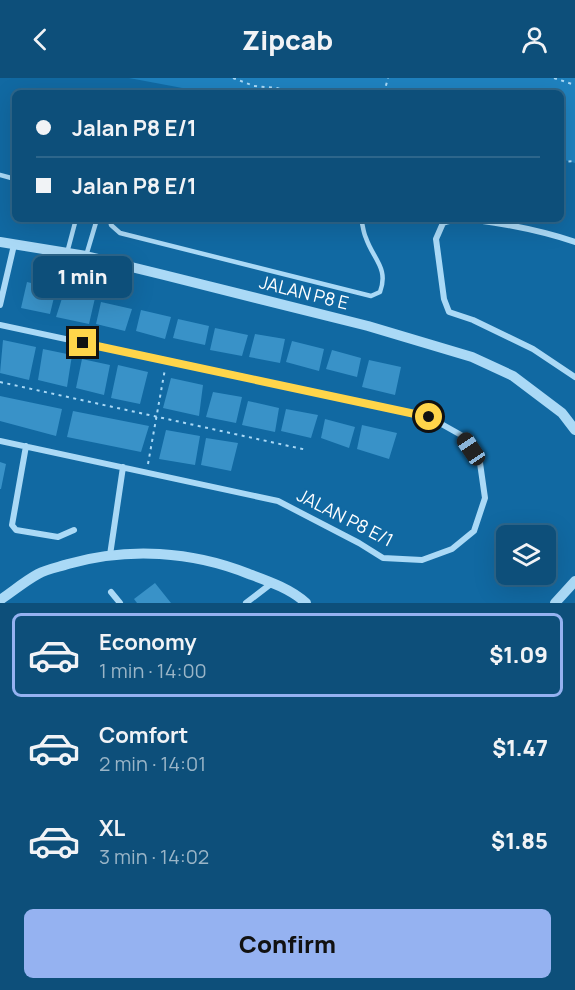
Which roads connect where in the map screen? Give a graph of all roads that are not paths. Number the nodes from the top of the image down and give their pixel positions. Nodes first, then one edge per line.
1 (75, 222) edge
2 (96, 222) edge
3 (110, 222) edge
4 (362, 222) edge
5 (445, 222) edge
6 (483, 222) edge
7 (0, 242) edge
8 (575, 242) edge
9 (14, 245) junction
10 (67, 253) junction
11 (86, 256) junction
12 (0, 304) edge
13 (0, 325) edge
14 (575, 376) edge
15 (575, 430) edge
16 (0, 441) edge
17 (26, 446) junction
18 (123, 467) junction
19 (74, 530) dead end
20 (110, 555) junction
21 (575, 581) edge
22 (272, 583) junction
23 (111, 592) dead end
24 (569, 595) edge
25 (0, 600) edge
26 (120, 603) edge
27 (246, 603) edge
28 (306, 603) edge
29 (555, 603) edge

1 - 10 lane
2 - 11 lane
3 - 4 lane
5 - 14 street
6 - 8 street
7 - 9 street, JALAN P8 E
9 - 10 street, JALAN P8 E
9 - 12 street
10 - 11 street, JALAN P8 E
11 - 15 street, JALAN P8 E
13 - 18 street, JALAN P8 E/1
16 - 17 street, JALAN P8 E/1
17 - 18 street, JALAN P8 E/1
17 - 19 street
18 - 20 street
20 - 22 street
20 - 25 street
21 - 24 street
22 - 27 street
22 - 28 street
23 - 26 street
24 - 29 street

